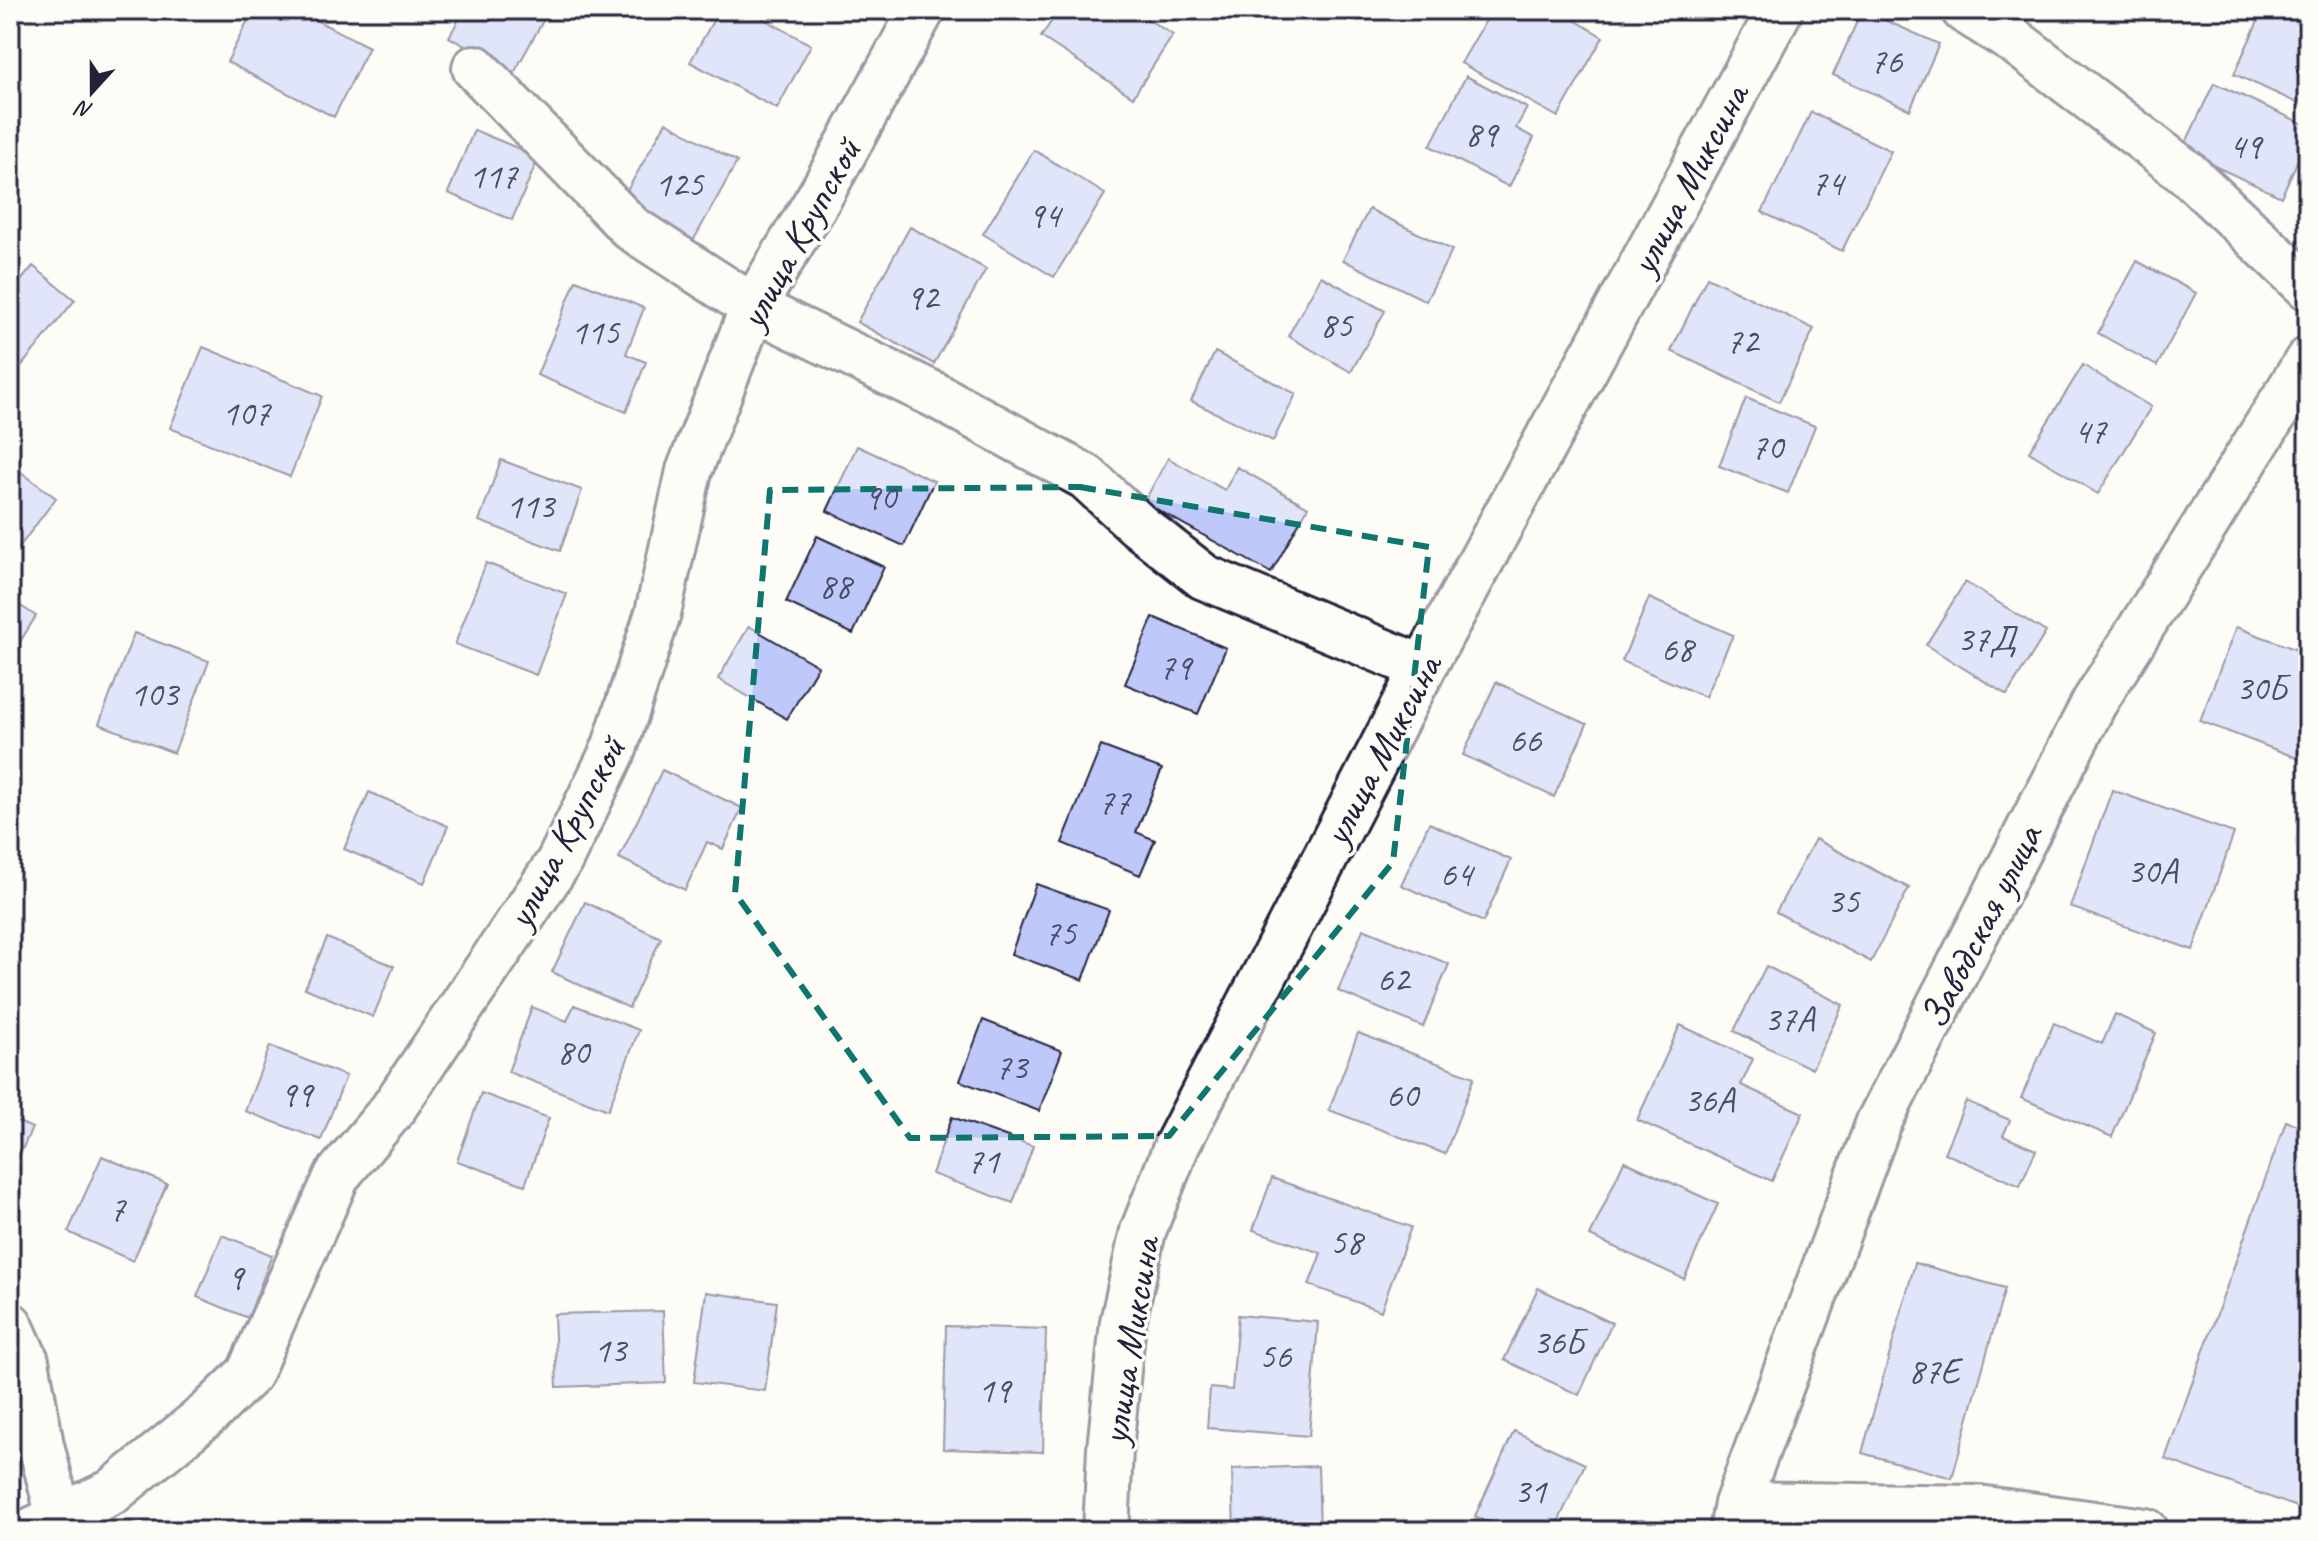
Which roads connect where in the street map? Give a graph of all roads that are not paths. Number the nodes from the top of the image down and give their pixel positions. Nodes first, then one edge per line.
1 (922, 10) edge
2 (1780, 10) edge
3 (1964, 10) edge
4 (475, 68) dead end
5 (2308, 287) edge
6 (753, 307) junction
7 (2308, 360) edge
8 (1423, 668) junction
9 (10, 1325) edge
10 (1734, 1517) edge
11 (44, 1524) edge
12 (1106, 1531) edge
13 (2146, 1531) edge

1 - 6 street, улица Крупской
2 - 8 street, улица Миксина
3 - 5 street
4 - 6 street
6 - 8 street
6 - 11 street, улица Крупской
7 - 10 street, Заводская улица
8 - 12 street, улица Миксина
9 - 11 street
10 - 13 street

